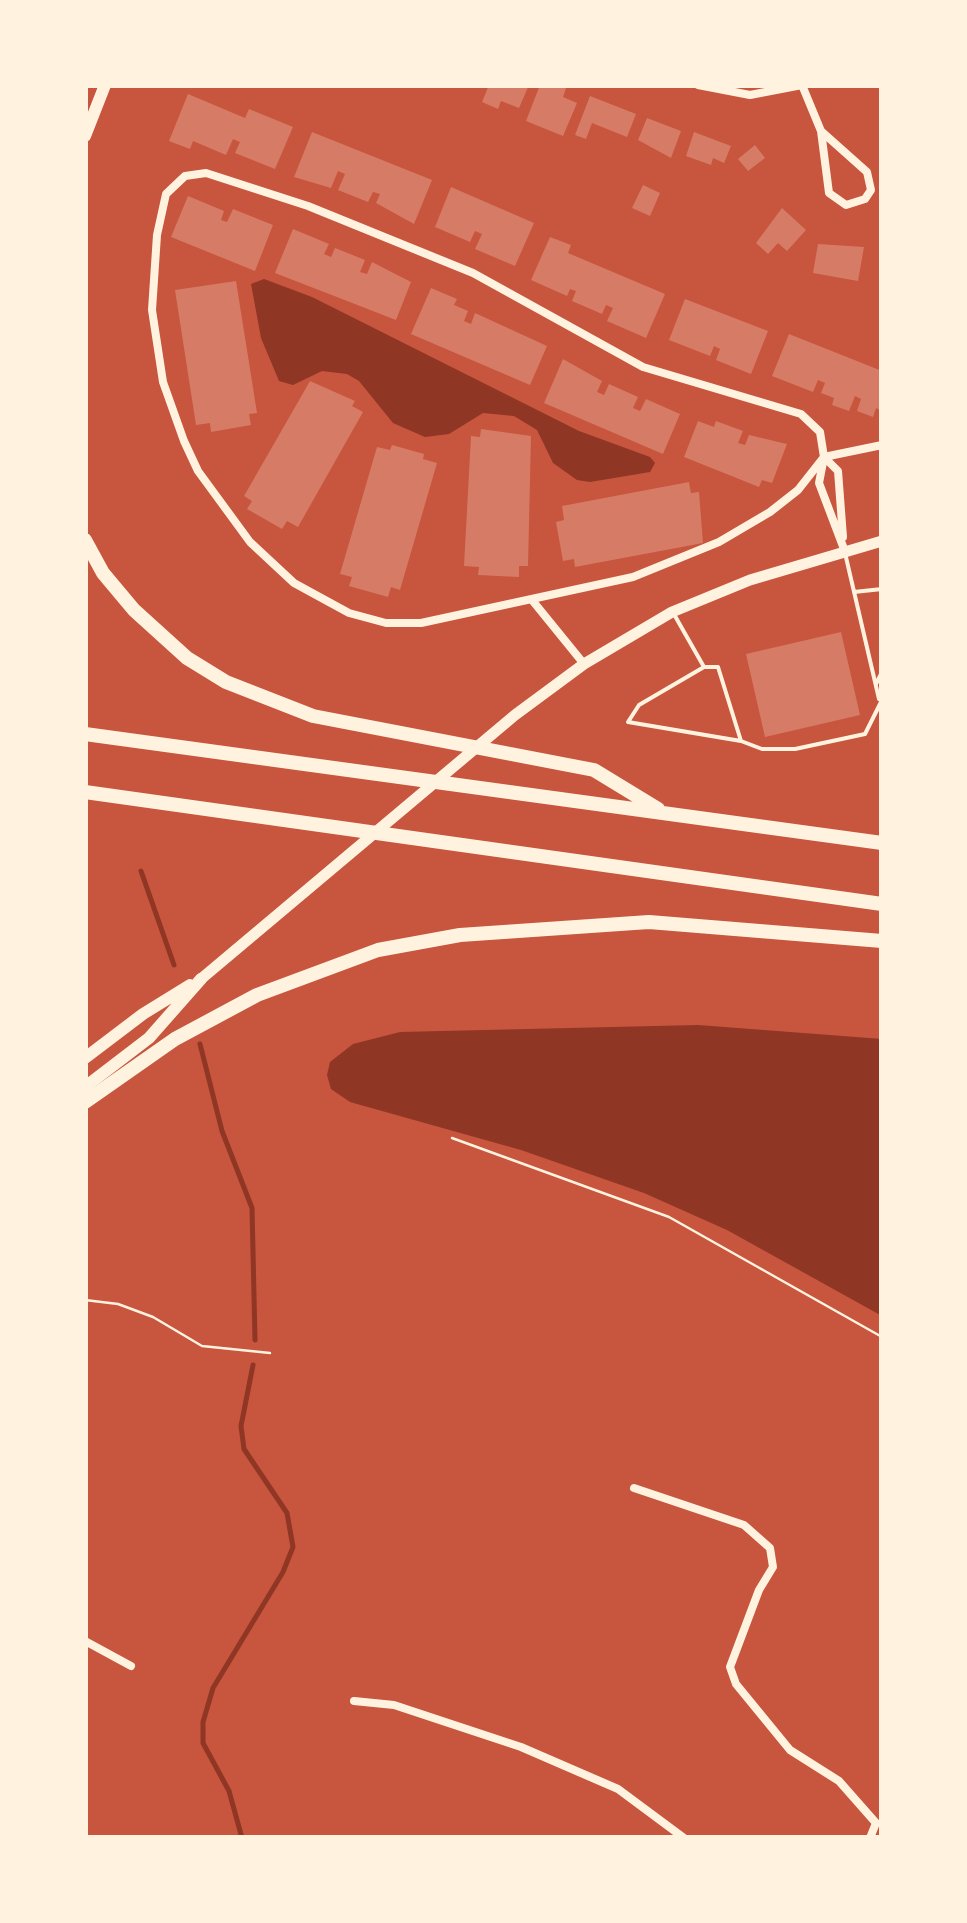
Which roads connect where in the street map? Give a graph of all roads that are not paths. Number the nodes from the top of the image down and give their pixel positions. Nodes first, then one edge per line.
1 (106, 85) edge
2 (698, 85) edge
3 (802, 85) edge
4 (821, 131) junction
5 (85, 136) edge
6 (882, 445) edge
7 (824, 457) junction
8 (85, 540) edge
9 (882, 542) edge
10 (844, 549) junction
11 (882, 588) edge
12 (854, 592) junction
13 (532, 600) junction
14 (672, 612) junction
15 (584, 664) junction
16 (704, 667) junction
17 (882, 672) edge
18 (876, 684) junction
19 (881, 700) edge
20 (88, 733) edge
21 (741, 741) junction
22 (85, 792) edge
23 (662, 812) junction
24 (882, 843) edge
25 (882, 904) edge
26 (882, 941) edge
27 (201, 979) junction
28 (85, 1058) edge
29 (85, 1087) edge
30 (85, 1102) edge
31 (634, 1488) dead end
32 (85, 1641) edge
33 (131, 1666) dead end
34 (354, 1701) dead end
35 (684, 1838) edge
36 (870, 1838) edge

1 - 5 main road
2 - 3 street
3 - 4 street
4 - 4 street
6 - 7 street
7 - 10 street
7 - 10 street
7 - 13 street
7 - 13 street
8 - 23 highway
9 - 10 main road
10 - 12 lane
10 - 14 main road
11 - 12 lane
12 - 18 lane
13 - 15 street
14 - 15 main road
14 - 16 lane
15 - 27 main road
16 - 21 lane
16 - 21 lane
17 - 18 lane
18 - 19 lane
19 - 21 lane
20 - 23 highway
22 - 25 highway
23 - 24 highway
26 - 30 highway
27 - 28 main road
27 - 29 main road
31 - 36 street
32 - 33 street
34 - 35 street

